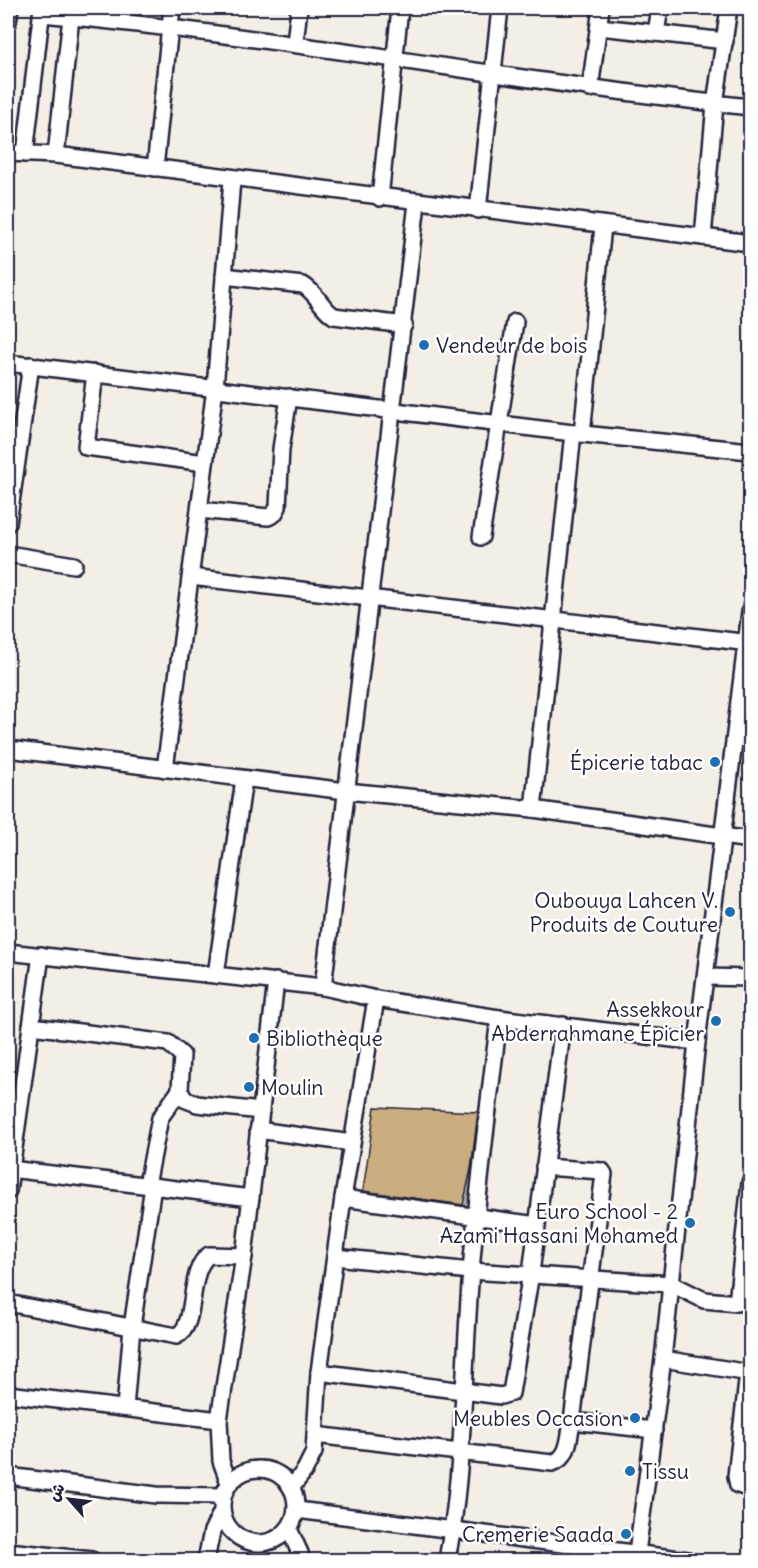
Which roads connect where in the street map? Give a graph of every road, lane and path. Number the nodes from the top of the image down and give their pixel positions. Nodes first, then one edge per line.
1 (10, 8) edge
2 (172, 8) edge
3 (299, 8) edge
4 (400, 8) edge
5 (500, 8) edge
6 (601, 8) edge
7 (660, 8) edge
8 (729, 8) edge
9 (42, 11) edge
10 (71, 17) junction
11 (8, 22) edge
12 (599, 27) junction
13 (169, 29) junction
14 (656, 33) junction
15 (725, 41) junction
16 (295, 43) junction
17 (394, 58) junction
18 (492, 72) junction
19 (590, 89) junction
20 (715, 104) junction
21 (750, 107) edge
22 (8, 153) edge
23 (25, 154) junction
24 (56, 155) junction
25 (155, 168) junction
26 (232, 180) junction
27 (380, 198) junction
28 (417, 203) junction
29 (478, 210) junction
30 (603, 226) junction
31 (703, 237) junction
32 (750, 243) edge
33 (224, 276) junction
34 (515, 322) dead end
35 (404, 325) junction
36 (8, 363) edge
37 (31, 365) junction
38 (95, 373) junction
39 (215, 388) junction
40 (289, 397) junction
41 (394, 411) junction
42 (499, 423) junction
43 (578, 434) junction
44 (750, 451) edge
45 (205, 463) junction
46 (200, 510) junction
47 (8, 524) edge
48 (481, 537) dead end
49 (8, 554) edge
50 (74, 565) dead end
51 (191, 577) junction
52 (369, 598) junction
53 (750, 612) edge
54 (553, 621) junction
55 (748, 643) edge
56 (8, 749) edge
57 (165, 769) junction
58 (244, 779) junction
59 (346, 791) junction
60 (533, 808) junction
61 (724, 837) junction
62 (750, 840) edge
63 (8, 952) edge
64 (41, 955) junction
65 (216, 975) junction
66 (706, 977) junction
67 (750, 978) edge
68 (276, 981) junction
69 (323, 987) junction
70 (376, 999) junction
71 (499, 1018) junction
72 (562, 1025) junction
73 (31, 1026) junction
74 (698, 1042) junction
75 (180, 1090) junction
76 (261, 1111) junction
77 (258, 1130) junction
78 (352, 1143) junction
79 (544, 1167) junction
80 (10, 1169) junction
81 (750, 1182) edge
82 (150, 1186) junction
83 (8, 1191) edge
84 (250, 1198) junction
85 (343, 1198) junction
86 (477, 1216) junction
87 (537, 1225) junction
88 (244, 1256) junction
89 (335, 1257) junction
90 (471, 1271) junction
91 (531, 1273) junction
92 (591, 1278) junction
93 (672, 1284) junction
94 (8, 1303) edge
95 (744, 1304) edge
96 (132, 1327) junction
97 (663, 1359) junction
98 (319, 1371) junction
99 (749, 1373) edge
100 (464, 1391) junction
101 (8, 1394) edge
102 (124, 1408) junction
103 (219, 1420) junction
104 (572, 1421) junction
105 (654, 1430) junction
106 (746, 1432) edge
107 (315, 1435) junction
108 (459, 1452) junction
109 (8, 1476) edge
110 (292, 1487) junction
111 (750, 1489) edge
112 (225, 1497) junction
113 (297, 1510) junction
114 (289, 1529) junction
115 (453, 1532) junction
116 (8, 1551) edge
117 (637, 1557) edge
118 (92, 1560) edge
119 (206, 1560) edge
120 (300, 1560) edge
121 (447, 1560) edge
122 (688, 1560) edge

1 - 11 street
2 - 13 street
3 - 16 street
4 - 17 street
5 - 18 street
6 - 12 street
7 - 14 street
8 - 15 street
9 - 10 street
9 - 23 street
10 - 13 street
10 - 24 street
12 - 14 street
12 - 19 street
13 - 16 street
13 - 25 street
14 - 15 street
15 - 20 street
16 - 17 street
17 - 18 street
17 - 27 street
18 - 19 street
18 - 29 street
19 - 20 street
20 - 21 street
20 - 31 street
22 - 23 street
23 - 24 street
24 - 25 street
25 - 26 street
26 - 27 street
26 - 33 street
27 - 28 street
28 - 29 street
28 - 35 street
29 - 30 street
30 - 31 street
30 - 43 street
31 - 32 street
33 - 35 street
33 - 39 street
34 - 42 street
35 - 41 street
36 - 37 street
37 - 38 street
37 - 47 street
38 - 39 street
38 - 45 street
39 - 40 street
39 - 45 street
40 - 41 street
40 - 46 street
41 - 42 street
41 - 52 street
42 - 43 street
42 - 48 street
43 - 44 street
43 - 54 street
45 - 46 street
46 - 51 street
49 - 50 street
51 - 52 street
51 - 57 street
52 - 54 street
52 - 59 street
53 - 55 street
54 - 55 street
54 - 60 street
55 - 61 street
56 - 57 street
57 - 58 street
58 - 59 street
58 - 65 street
59 - 60 street
59 - 69 street
60 - 61 street
61 - 62 street
61 - 66 street
63 - 64 street
64 - 65 street
64 - 73 street
65 - 68 street
66 - 67 street
66 - 74 street
68 - 69 street
68 - 76 street
69 - 70 street
70 - 71 street
70 - 78 street
71 - 72 street
71 - 86 street
72 - 74 street
72 - 79 street
73 - 75 street
73 - 80 street
74 - 93 street
75 - 76 street
75 - 82 street
76 - 77 street
77 - 78 street
77 - 84 street
78 - 85 street
79 - 87 street
79 - 92 street
80 - 82 street
80 - 83 street
81 - 95 street
82 - 84 street
82 - 96 street
84 - 88 street
85 - 86 street
85 - 89 street
86 - 87 street
86 - 90 street
87 - 91 street
88 - 96 street
88 - 103 street
89 - 90 street
89 - 98 street
90 - 91 street
90 - 100 street
91 - 92 street
91 - 100 street
92 - 93 street
92 - 104 street
93 - 95 street
93 - 97 street
94 - 96 street
96 - 102 street
97 - 99 street
97 - 105 street
98 - 100 street
98 - 107 street
99 - 106 street
100 - 108 street
101 - 102 street
102 - 103 street
103 - 112 street
104 - 105 street
104 - 108 street
105 - 117 street
106 - 111 street
107 - 108 street
107 - 110 street
108 - 115 street
109 - 112 street
110 - 112 street
110 - 113 street
112 - 114 street
112 - 119 street
113 - 114 street
113 - 115 street
114 - 120 street
115 - 117 street
115 - 121 street
116 - 118 street
117 - 122 street

